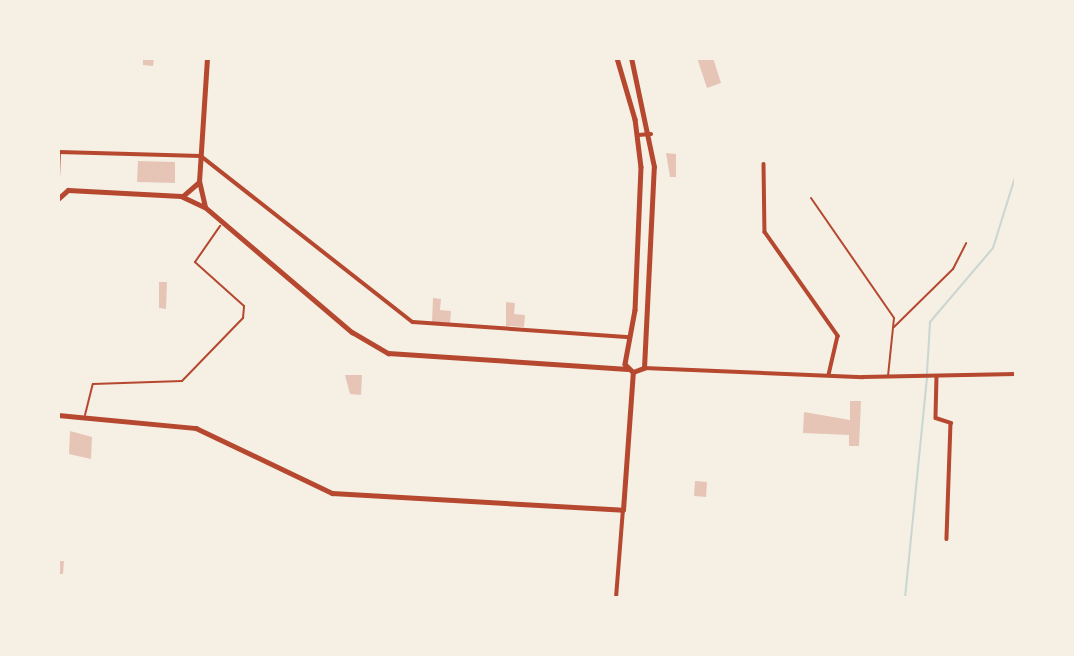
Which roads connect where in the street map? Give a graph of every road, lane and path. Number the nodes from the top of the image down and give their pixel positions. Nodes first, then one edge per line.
1 (207, 58) edge
2 (617, 58) edge
3 (631, 58) edge
4 (650, 134) junction
5 (638, 135) junction
6 (59, 152) edge
7 (201, 156) junction
8 (764, 164) dead end
9 (58, 178) edge
10 (199, 182) junction
11 (181, 196) junction
12 (811, 198) dead end
13 (58, 199) edge
14 (205, 207) junction
15 (220, 226) junction
16 (967, 243) dead end
17 (635, 310) junction
18 (648, 310) junction
19 (893, 328) junction
20 (632, 337) junction
21 (644, 368) junction
22 (630, 370) junction
23 (1016, 374) edge
24 (829, 375) junction
25 (888, 376) junction
26 (937, 376) junction
27 (58, 415) edge
28 (85, 416) junction
29 (623, 510) junction
30 (947, 539) dead end
31 (616, 598) edge

1 - 7 street
2 - 5 street
3 - 4 street
4 - 5 street
4 - 18 street
5 - 17 street
6 - 7 street
6 - 9 street
7 - 10 street
7 - 20 street
8 - 24 street
10 - 11 street
10 - 14 street
11 - 13 street
11 - 14 street
12 - 19 lane
14 - 15 street
15 - 22 street
15 - 28 lane
16 - 19 lane
17 - 18 street
17 - 20 street
18 - 21 street
19 - 25 lane
20 - 22 street
21 - 22 street
21 - 24 street
22 - 29 street
23 - 26 street
24 - 25 street
25 - 26 street
26 - 30 street
27 - 28 street
28 - 29 street
29 - 31 street

